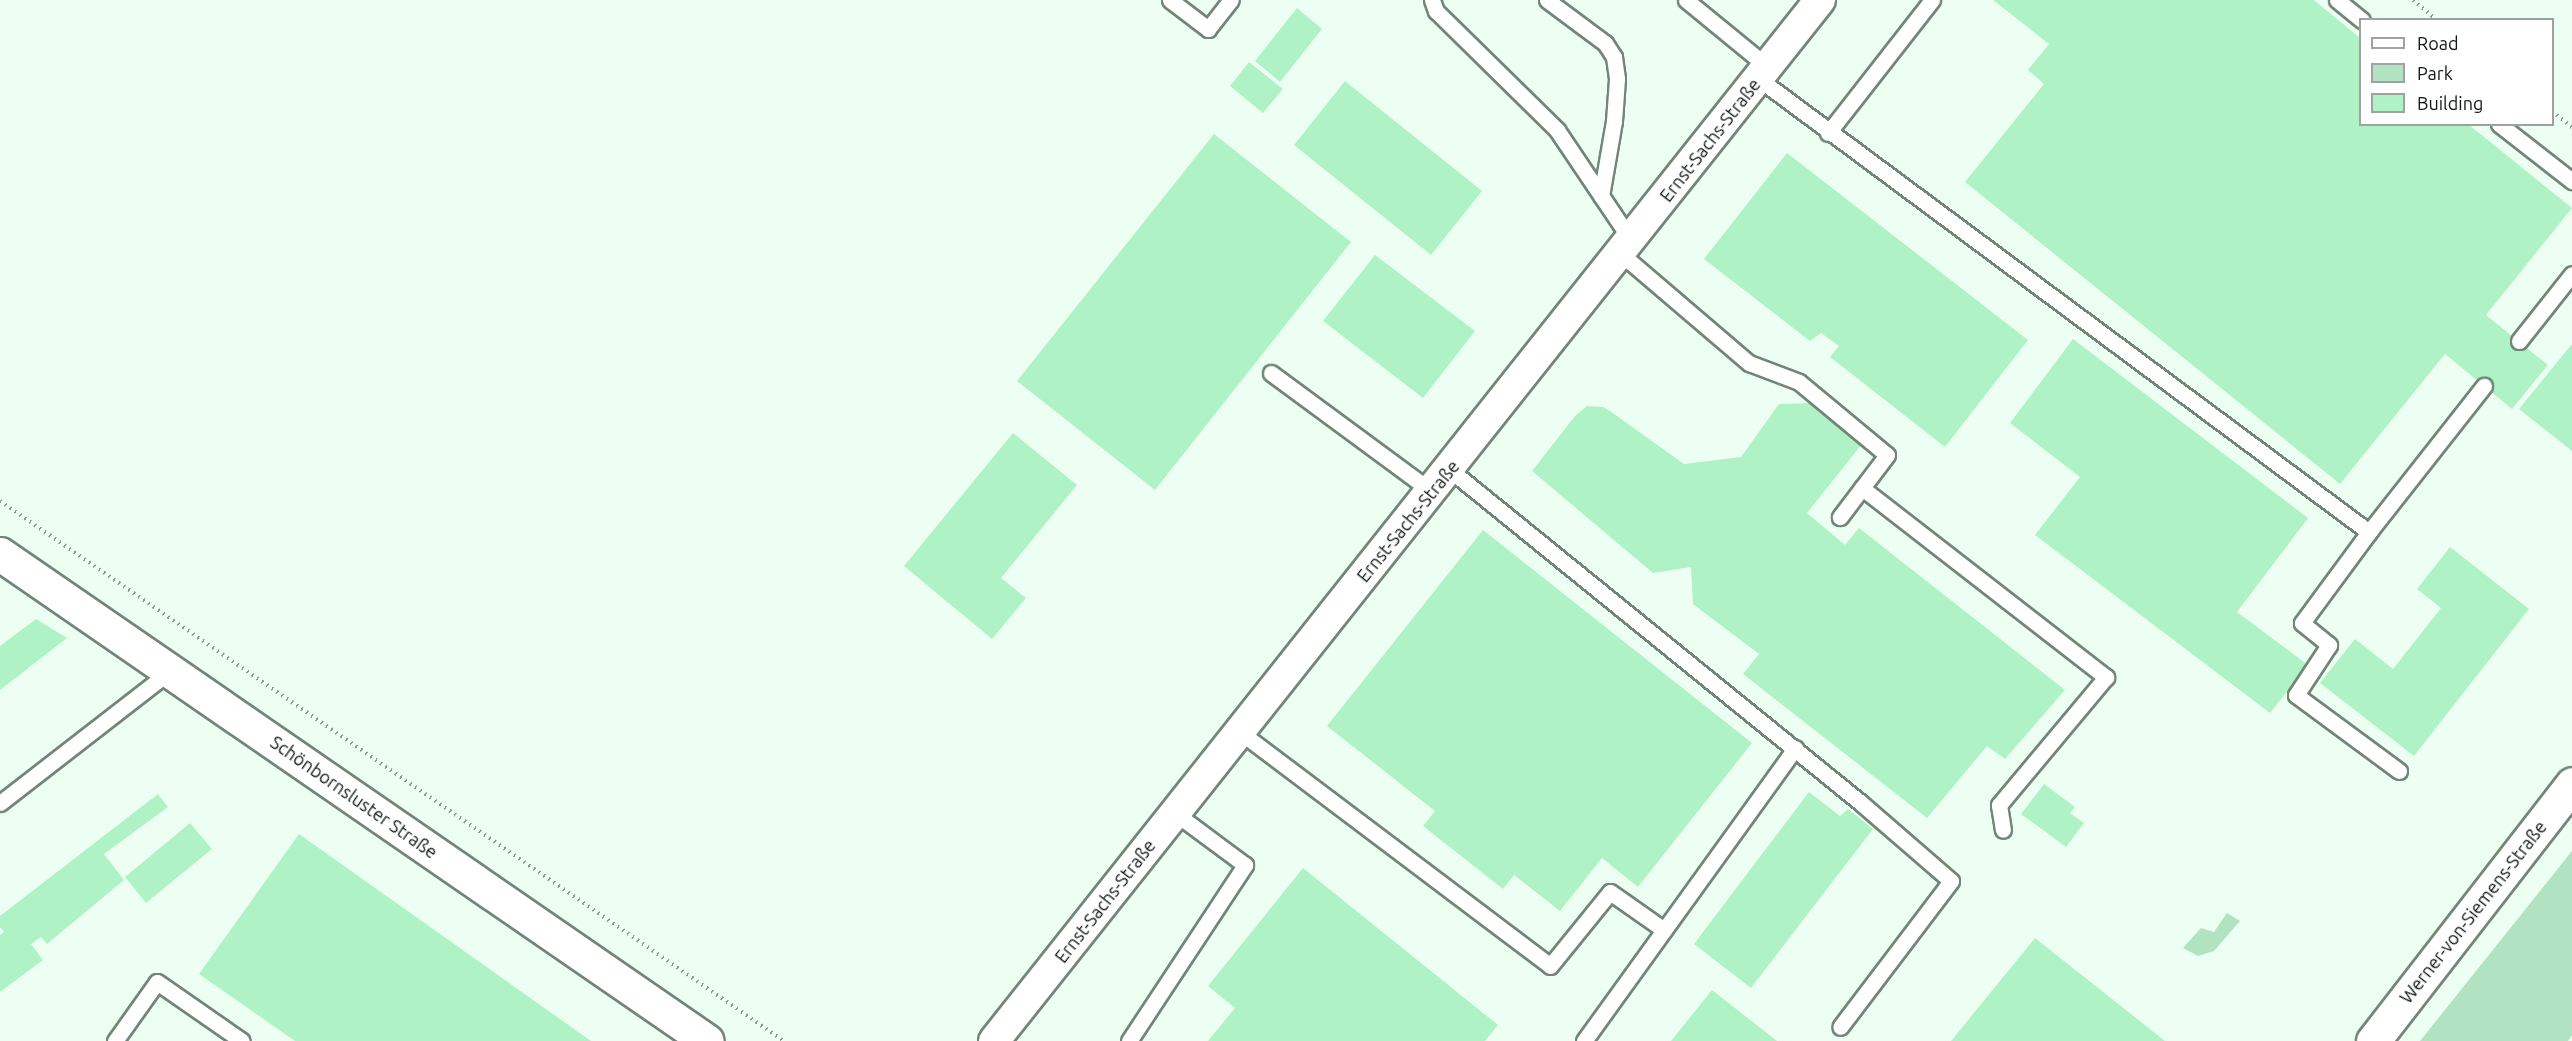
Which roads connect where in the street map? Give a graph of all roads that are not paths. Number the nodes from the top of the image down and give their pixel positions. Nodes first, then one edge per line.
1 (1170, 0) edge
2 (1231, 0) edge
3 (1432, 0) edge
4 (1547, 0) edge
5 (1686, 0) edge
6 (1820, 0) edge
7 (1932, 0) edge
8 (2337, 0) edge
9 (2360, 18) edge
10 (1763, 73) junction
11 (2502, 126) edge
12 (1828, 133) junction
13 (2572, 181) edge
14 (1601, 196) junction
15 (1625, 247) junction
16 (2572, 274) edge
17 (2519, 341) dead end
18 (1272, 373) dead end
19 (2484, 386) dead end
20 (1440, 480) junction
21 (1862, 488) junction
22 (1840, 517) dead end
23 (2369, 532) junction
24 (0, 554) edge
25 (170, 671) junction
26 (1240, 732) junction
27 (1795, 748) junction
28 (2399, 771) dead end
29 (2572, 784) edge
30 (0, 803) edge
31 (1175, 813) junction
32 (2003, 830) dead end
33 (1664, 930) junction
34 (1840, 1027) dead end
35 (115, 1041) edge
36 (242, 1041) edge
37 (707, 1041) edge
38 (994, 1041) edge
39 (1129, 1041) edge
40 (1584, 1041) edge
41 (2373, 1041) edge

1 - 2 lane
3 - 14 lane
4 - 14 lane
5 - 10 lane
6 - 10 street, Ernst-Sachs-Straße
7 - 12 lane
8 - 9 lane
10 - 12 lane
10 - 15 street, Ernst-Sachs-Straße
11 - 13 lane
12 - 23 lane
14 - 15 lane
15 - 20 street, Ernst-Sachs-Straße
15 - 21 lane
16 - 17 lane
18 - 20 lane
19 - 23 lane
20 - 26 street, Ernst-Sachs-Straße
20 - 27 lane
21 - 22 lane
21 - 32 lane
23 - 28 lane
24 - 25 street, Schönbornsluster Straße
25 - 30 lane
25 - 37 street, Schönbornsluster Straße
26 - 31 street, Ernst-Sachs-Straße
26 - 33 lane
27 - 33 lane
27 - 34 lane
29 - 41 street, Werner-von-Siemens-Straße
31 - 38 street, Ernst-Sachs-Straße
31 - 39 lane
33 - 40 lane
35 - 36 lane

